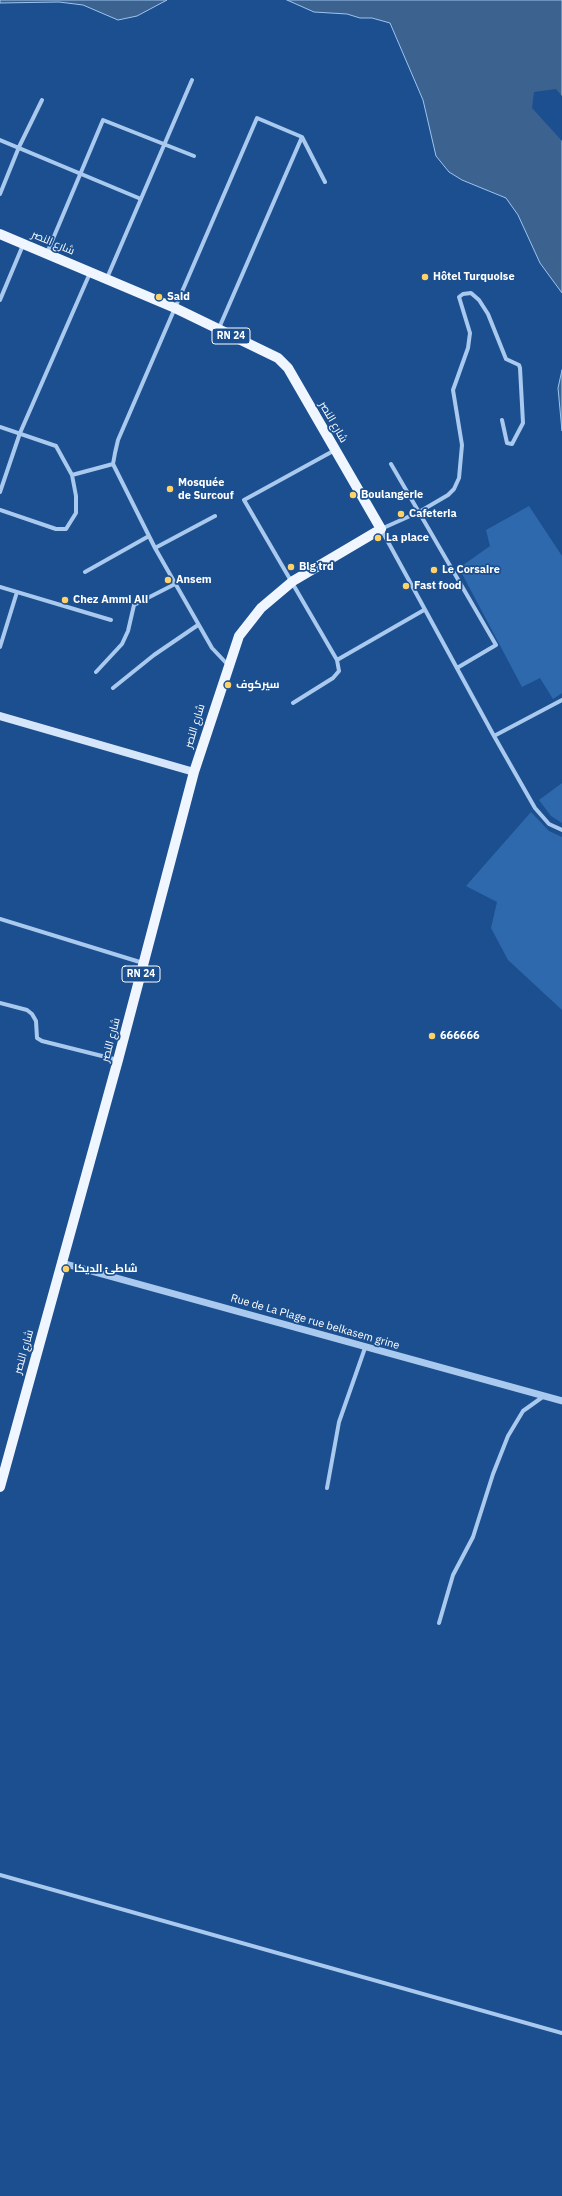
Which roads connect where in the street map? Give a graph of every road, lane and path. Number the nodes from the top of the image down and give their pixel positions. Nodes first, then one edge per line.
1 (192, 80) dead end
2 (42, 100) dead end
3 (302, 137) junction
4 (0, 140) edge
5 (164, 146) junction
6 (18, 147) junction
7 (194, 156) dead end
8 (80, 173) junction
9 (325, 182) dead end
10 (0, 194) edge
11 (141, 199) junction
12 (0, 234) edge
13 (24, 243) junction
14 (47, 253) junction
15 (90, 272) junction
16 (107, 279) junction
17 (0, 300) edge
18 (175, 308) junction
19 (218, 330) junction
20 (502, 420) dead end
21 (0, 427) edge
22 (20, 433) junction
23 (335, 450) junction
24 (113, 464) junction
25 (391, 464) dead end
26 (72, 475) junction
27 (0, 492) edge
28 (0, 510) edge
29 (419, 512) junction
30 (215, 516) dead end
31 (381, 529) junction
32 (149, 536) junction
33 (155, 548) junction
34 (85, 572) dead end
35 (293, 581) junction
36 (175, 584) junction
37 (0, 587) edge
38 (17, 592) junction
39 (424, 610) junction
40 (111, 620) dead end
41 (198, 625) junction
42 (0, 647) edge
43 (337, 660) junction
44 (229, 666) junction
45 (457, 668) junction
46 (96, 672) dead end
47 (113, 688) dead end
48 (562, 700) edge
49 (293, 703) dead end
50 (0, 716) edge
51 (494, 736) junction
52 (194, 772) junction
53 (562, 830) edge
54 (0, 919) edge
55 (144, 963) junction
56 (0, 1003) edge
57 (118, 1060) junction
58 (62, 1263) junction
59 (366, 1348) junction
60 (544, 1396) junction
61 (562, 1401) edge
62 (0, 1487) edge
63 (327, 1488) dead end
64 (439, 1623) dead end
65 (0, 1875) edge
66 (562, 2033) edge

1 - 5 street
2 - 6 street
3 - 9 street
3 - 18 street
3 - 19 street
4 - 6 street
5 - 7 street
5 - 8 street
5 - 11 street
6 - 8 street
6 - 10 street
8 - 11 street
8 - 14 street
11 - 16 street
12 - 13 main road, شارع النصر / RN 24
13 - 14 main road, شارع النصر / RN 24
13 - 17 street
14 - 15 main road, شارع النصر / RN 24
15 - 16 main road, شارع النصر / RN 24
15 - 22 street
16 - 18 main road, شارع النصر / RN 24
18 - 19 main road, شارع النصر / RN 24
18 - 24 street
19 - 23 main road, شارع النصر / RN 24
20 - 29 street
21 - 22 street
22 - 26 street
22 - 27 street
23 - 31 main road, شارع النصر / RN 24
23 - 35 street
24 - 26 street
24 - 32 street
25 - 29 street
26 - 28 street
29 - 31 street
29 - 45 street
30 - 33 street
31 - 35 main road, شارع النصر / RN 24
31 - 39 street
32 - 33 street
32 - 34 street
33 - 36 street
35 - 43 street
35 - 44 main road, شارع النصر / RN 24
36 - 41 street
36 - 46 street
37 - 38 street
38 - 40 street
38 - 42 street
39 - 43 street
39 - 45 street
41 - 44 street
41 - 47 street
43 - 49 street
44 - 52 main road, شارع النصر / RN 24
45 - 51 street
48 - 51 street
50 - 52 main road
51 - 53 street
52 - 55 main road, شارع النصر / RN 24
54 - 55 street
55 - 57 main road, شارع النصر / RN 24
56 - 57 street
57 - 58 main road, شارع النصر / RN 24
58 - 59 street, Rue de La Plage rue belkasem grine
58 - 62 main road, شارع النصر / RN 24
59 - 60 street, Rue de La Plage rue belkasem grine
59 - 63 street
60 - 61 street, Rue de La Plage rue belkasem grine
60 - 64 street
65 - 66 street

